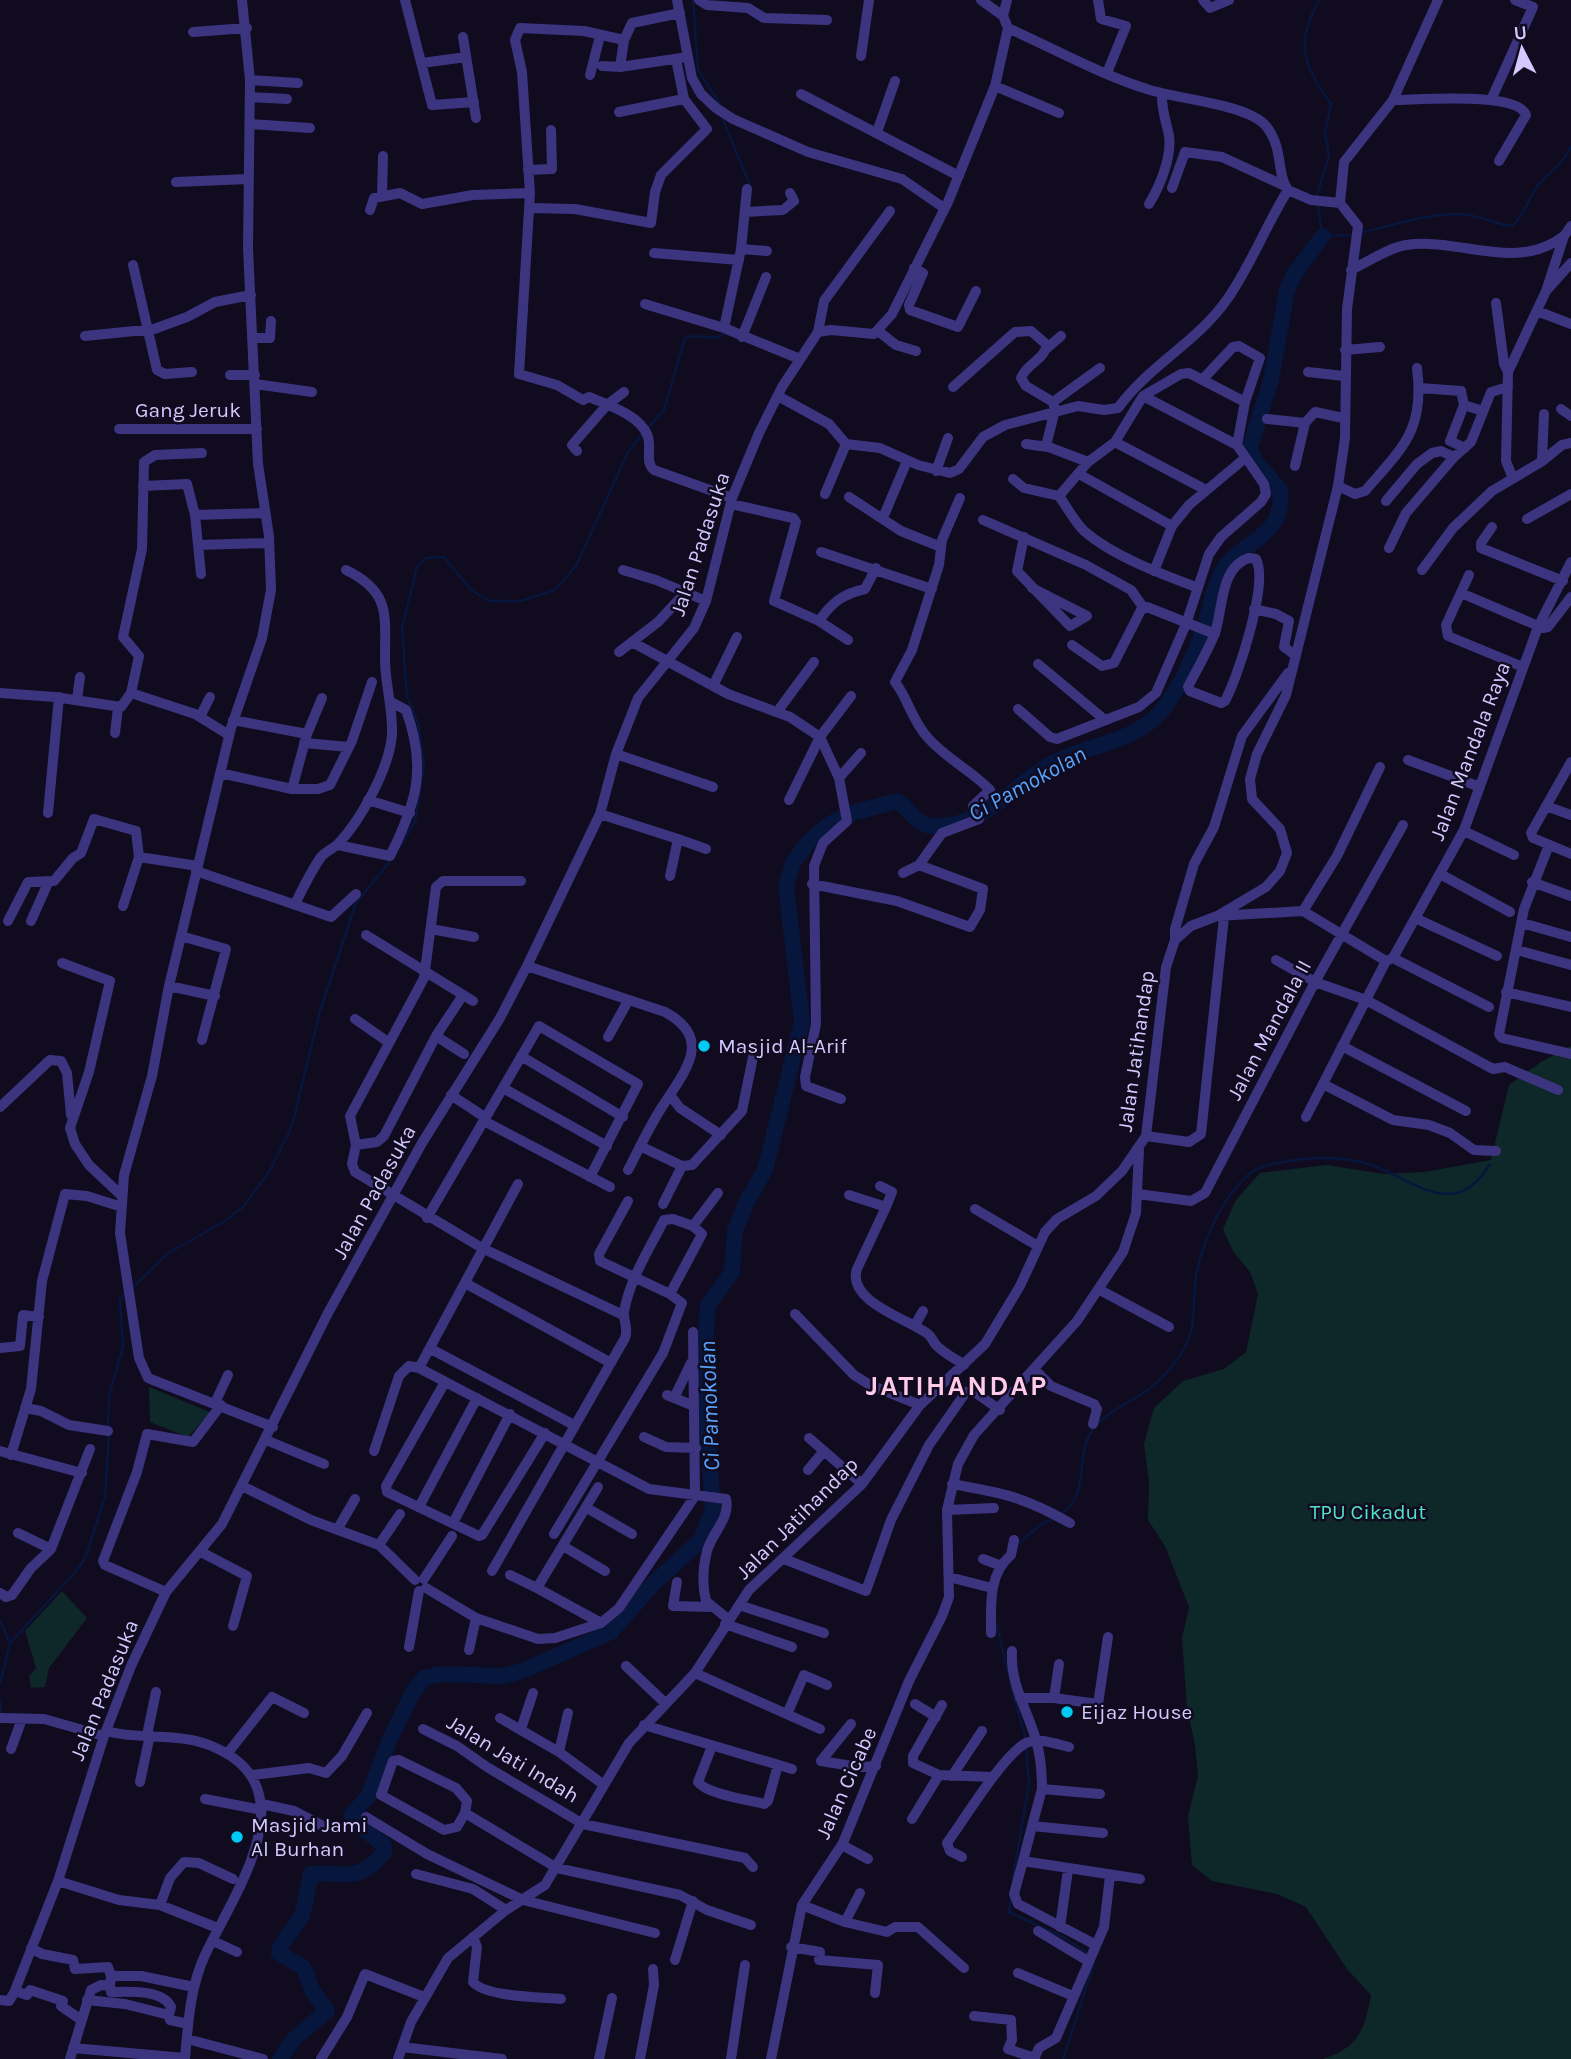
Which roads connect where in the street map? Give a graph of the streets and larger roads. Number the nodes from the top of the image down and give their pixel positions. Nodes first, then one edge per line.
1 (242, 0) edge
2 (405, 0) edge
3 (677, 0) edge
4 (699, 0) edge
5 (869, 0) edge
6 (981, 0) edge
7 (1007, 0) edge
8 (1098, 0) edge
9 (1203, 0) edge
10 (1229, 0) edge
11 (1438, 0) edge
12 (1515, 0) edge
13 (680, 13) junction
14 (1003, 16) junction
15 (827, 20) dead end
16 (247, 28) junction
17 (1008, 28) junction
18 (193, 32) dead end
19 (600, 36) junction
20 (463, 37) dead end
21 (624, 40) junction
22 (861, 56) dead end
23 (466, 57) junction
24 (682, 57) junction
25 (422, 63) junction
26 (602, 66) dead end
27 (620, 66) junction
28 (1107, 73) junction
29 (590, 75) dead end
30 (250, 80) junction
31 (895, 81) dead end
32 (298, 83) dead end
33 (995, 86) junction
34 (1162, 93) junction
35 (801, 94) dead end
36 (251, 97) junction
37 (287, 99) dead end
38 (684, 99) junction
39 (1393, 100) junction
40 (1492, 100) junction
41 (474, 102) junction
42 (619, 112) dead end
43 (1059, 113) dead end
44 (476, 118) dead end
45 (251, 124) junction
46 (310, 128) dead end
47 (551, 130) dead end
48 (877, 132) junction
49 (383, 156) dead end
50 (1499, 161) dead end
51 (528, 170) junction
52 (959, 176) junction
53 (248, 180) junction
54 (176, 182) dead end
55 (1171, 188) dead end
56 (1286, 188) junction
57 (747, 190) dead end
58 (530, 193) junction
59 (790, 193) dead end
60 (382, 195) junction
61 (1340, 203) junction
62 (1149, 204) dead end
63 (529, 208) junction
64 (944, 208) junction
65 (370, 210) dead end
66 (890, 211) dead end
67 (745, 212) junction
68 (1567, 231) edge
69 (767, 251) dead end
70 (654, 253) dead end
71 (740, 254) junction
72 (1571, 263) edge
73 (132, 265) dead end
74 (914, 268) junction
75 (1352, 270) junction
76 (766, 277) dead end
77 (976, 291) dead end
78 (1546, 291) junction
79 (251, 295) junction
80 (1496, 303) dead end
81 (645, 304) dead end
82 (1537, 311) junction
83 (271, 321) dead end
84 (1571, 324) edge
85 (724, 328) junction
86 (146, 331) junction
87 (878, 331) junction
88 (818, 332) junction
89 (85, 335) dead end
90 (1061, 335) dead end
91 (743, 337) junction
92 (254, 338) junction
93 (1380, 347) dead end
94 (1046, 349) junction
95 (1345, 350) junction
96 (916, 351) dead end
97 (800, 359) junction
98 (1100, 368) dead end
99 (1417, 368) dead end
100 (192, 372) dead end
101 (1308, 372) dead end
102 (1508, 372) junction
103 (230, 375) dead end
104 (1344, 376) junction
105 (255, 379) junction
106 (1202, 380) junction
107 (953, 387) dead end
108 (1508, 387) junction
109 (1420, 388) junction
110 (312, 392) dead end
111 (624, 392) dead end
112 (778, 396) junction
113 (1143, 396) junction
114 (1245, 402) junction
115 (607, 405) junction
116 (1464, 405) junction
117 (1054, 406) junction
118 (1561, 409) dead end
119 (1483, 411) junction
120 (1544, 414) dead end
121 (1571, 416) edge
122 (1343, 418) junction
123 (1267, 419) dead end
124 (1305, 424) junction
125 (119, 429) dead end
126 (257, 429) junction
127 (948, 438) dead end
128 (1115, 442) junction
129 (1571, 443) edge
130 (846, 444) junction
131 (1026, 444) dead end
132 (1237, 445) junction
133 (1048, 447) junction
134 (1465, 448) junction
135 (577, 451) dead end
136 (202, 453) dead end
137 (1454, 457) junction
138 (1244, 459) junction
139 (1542, 459) junction
140 (907, 461) junction
141 (1088, 462) junction
142 (1295, 466) dead end
143 (936, 471) junction
144 (1079, 474) junction
145 (1512, 476) junction
146 (1013, 479) dead end
147 (143, 486) junction
148 (1338, 486) junction
149 (1206, 490) junction
150 (825, 494) dead end
151 (1571, 494) edge
152 (1059, 496) junction
153 (849, 497) dead end
154 (960, 498) dead end
155 (732, 501) junction
156 (1386, 501) dead end
157 (265, 513) junction
158 (886, 513) dead end
159 (195, 515) junction
160 (1527, 519) dead end
161 (983, 520) dead end
162 (1172, 526) junction
163 (1492, 527) dead end
164 (1024, 537) junction
165 (269, 543) junction
166 (198, 545) junction
167 (941, 547) junction
168 (1388, 548) dead end
169 (821, 552) dead end
170 (1571, 562) edge
171 (876, 568) junction
172 (346, 570) dead end
173 (623, 570) dead end
174 (1422, 570) dead end
175 (1154, 571) junction
176 (201, 573) dead end
177 (1469, 575) dead end
178 (1563, 581) junction
179 (1032, 587) junction
180 (1196, 587) junction
181 (932, 589) junction
182 (1461, 593) junction
183 (684, 594) junction
184 (1571, 597) edge
185 (706, 601) junction
186 (1143, 607) junction
187 (1254, 609) junction
188 (819, 621) junction
189 (1186, 624) junction
190 (1538, 627) junction
191 (1207, 631) junction
192 (737, 637) dead end
193 (848, 640) dead end
194 (632, 642) junction
195 (1072, 645) dead end
196 (619, 652) dead end
197 (1295, 655) junction
198 (814, 662) dead end
199 (667, 663) junction
200 (1038, 664) dead end
201 (1524, 667) junction
202 (1290, 670) junction
203 (80, 677) dead end
204 (372, 682) dead end
205 (713, 686) junction
206 (0, 693) edge
207 (131, 693) junction
208 (851, 696) dead end
209 (59, 697) junction
210 (210, 697) dead end
211 (322, 698) dead end
212 (77, 699) junction
213 (391, 702) junction
214 (118, 708) junction
215 (1018, 709) dead end
216 (777, 712) junction
217 (201, 717) junction
218 (233, 720) junction
219 (1105, 720) junction
220 (115, 733) dead end
221 (229, 735) junction
222 (821, 737) junction
223 (305, 739) junction
224 (349, 747) junction
225 (861, 753) dead end
226 (616, 754) junction
227 (1408, 760) dead end
228 (1380, 767) dead end
229 (1569, 768) edge
230 (220, 773) junction
231 (839, 778) junction
232 (713, 787) dead end
233 (1480, 787) junction
234 (292, 789) junction
235 (368, 800) junction
236 (789, 800) dead end
237 (1546, 806) junction
238 (48, 813) dead end
239 (410, 813) junction
240 (600, 814) junction
241 (1571, 816) edge
242 (1403, 825) dead end
243 (1464, 831) junction
244 (678, 839) junction
245 (338, 845) junction
246 (1549, 845) junction
247 (706, 849) dead end
248 (1571, 854) edge
249 (1514, 855) dead end
250 (139, 857) junction
251 (919, 865) junction
252 (197, 869) junction
253 (903, 873) dead end
254 (1440, 874) junction
255 (670, 876) dead end
256 (521, 881) dead end
257 (48, 883) junction
258 (1532, 883) junction
259 (812, 884) junction
260 (356, 894) dead end
261 (1571, 896) edge
262 (295, 904) junction
263 (123, 906) dead end
264 (1303, 911) junction
265 (1510, 912) dead end
266 (1216, 917) junction
267 (1415, 918) junction
268 (8, 921) dead end
269 (31, 921) dead end
270 (1522, 923) junction
271 (431, 929) junction
272 (366, 935) dead end
273 (181, 936) junction
274 (474, 937) dead end
275 (1341, 937) junction
276 (1571, 937) edge
277 (1175, 940) junction
278 (1517, 950) junction
279 (1497, 956) dead end
280 (1390, 959) junction
281 (1276, 960) dead end
282 (62, 964) dead end
283 (1571, 965) edge
284 (527, 966) junction
285 (426, 972) junction
286 (1315, 982) junction
287 (169, 986) junction
288 (1506, 992) junction
289 (463, 995) junction
290 (215, 996) junction
291 (628, 1000) junction
292 (1366, 1000) junction
293 (473, 1001) dead end
294 (1489, 1007) dead end
295 (1571, 1007) edge
296 (355, 1019) dead end
297 (436, 1036) junction
298 (608, 1037) dead end
299 (202, 1040) dead end
300 (388, 1042) junction
301 (1342, 1046) junction
302 (754, 1052) dead end
303 (464, 1054) dead end
304 (1571, 1054) edge
305 (521, 1056) junction
306 (1323, 1084) junction
307 (503, 1088) junction
308 (1558, 1090) dead end
309 (451, 1095) junction
310 (670, 1095) junction
311 (841, 1099) dead end
312 (0, 1107) edge
313 (1466, 1111) dead end
314 (623, 1117) junction
315 (1306, 1117) dead end
316 (71, 1118) junction
317 (485, 1120) junction
318 (721, 1135) junction
319 (1146, 1136) junction
320 (356, 1145) junction
321 (607, 1146) junction
322 (640, 1146) junction
323 (1139, 1149) junction
324 (1496, 1151) dead end
325 (682, 1166) junction
326 (628, 1170) dead end
327 (590, 1177) junction
328 (518, 1184) dead end
329 (880, 1186) dead end
330 (610, 1187) dead end
331 (718, 1193) dead end
332 (1138, 1194) junction
333 (394, 1195) junction
334 (849, 1195) dead end
335 (122, 1201) junction
336 (628, 1201) dead end
337 (663, 1204) dead end
338 (886, 1207) junction
339 (975, 1209) dead end
340 (427, 1218) junction
341 (693, 1226) junction
342 (1038, 1246) junction
343 (482, 1248) junction
344 (634, 1277) junction
345 (465, 1283) junction
346 (1100, 1290) junction
347 (674, 1296) junction
348 (923, 1311) dead end
349 (795, 1314) dead end
350 (624, 1315) junction
351 (39, 1317) junction
352 (915, 1325) junction
353 (1169, 1327) dead end
354 (694, 1332) dead end
355 (0, 1348) edge
356 (431, 1349) junction
357 (693, 1360) junction
358 (611, 1363) junction
359 (964, 1365) junction
360 (419, 1368) junction
361 (1034, 1369) junction
362 (228, 1375) dead end
363 (445, 1382) junction
364 (477, 1398) junction
365 (218, 1404) junction
366 (694, 1405) junction
367 (920, 1405) junction
368 (25, 1408) junction
369 (1000, 1410) junction
370 (510, 1414) junction
371 (574, 1424) junction
372 (1093, 1424) dead end
373 (273, 1427) junction
374 (108, 1431) dead end
375 (545, 1433) junction
376 (643, 1437) dead end
377 (809, 1438) dead end
378 (266, 1440) junction
379 (564, 1444) junction
380 (696, 1448) junction
381 (90, 1449) dead end
382 (374, 1451) dead end
383 (823, 1452) junction
384 (6, 1453) edge
385 (597, 1461) junction
386 (324, 1464) dead end
387 (808, 1469) dead end
388 (82, 1473) junction
389 (862, 1484) junction
390 (952, 1485) junction
391 (242, 1486) junction
392 (598, 1487) dead end
393 (700, 1496) junction
394 (355, 1499) dead end
395 (419, 1507) junction
396 (587, 1508) junction
397 (994, 1508) dead end
398 (947, 1510) junction
399 (400, 1514) dead end
400 (453, 1523) junction
401 (1070, 1523) dead end
402 (337, 1530) junction
403 (18, 1533) dead end
404 (554, 1534) dead end
405 (632, 1534) dead end
406 (452, 1536) dead end
407 (1014, 1540) dead end
408 (379, 1545) junction
409 (563, 1546) junction
410 (51, 1549) junction
411 (201, 1552) junction
412 (784, 1559) junction
413 (983, 1559) dead end
414 (999, 1565) junction
415 (492, 1571) dead end
416 (604, 1571) dead end
417 (510, 1575) dead end
418 (949, 1577) junction
419 (677, 1582) dead end
420 (421, 1584) junction
421 (537, 1588) junction
422 (992, 1588) junction
423 (166, 1592) junction
424 (0, 1593) edge
425 (739, 1605) junction
426 (711, 1607) junction
427 (476, 1618) junction
428 (727, 1622) junction
429 (601, 1623) junction
430 (233, 1626) dead end
431 (824, 1633) dead end
432 (991, 1633) dead end
433 (1108, 1637) dead end
434 (409, 1647) dead end
435 (792, 1647) dead end
436 (469, 1650) dead end
437 (1012, 1651) dead end
438 (1059, 1664) dead end
439 (626, 1666) dead end
440 (696, 1672) junction
441 (827, 1685) dead end
442 (156, 1692) dead end
443 (533, 1693) dead end
444 (1020, 1698) junction
445 (1054, 1698) junction
446 (664, 1702) junction
447 (915, 1704) dead end
448 (942, 1706) dead end
449 (788, 1712) junction
450 (304, 1713) dead end
451 (366, 1713) dead end
452 (568, 1713) dead end
453 (936, 1717) junction
454 (4, 1718) edge
455 (500, 1718) dead end
456 (22, 1719) junction
457 (850, 1724) dead end
458 (645, 1725) junction
459 (422, 1729) dead end
460 (521, 1729) junction
461 (982, 1731) dead end
462 (105, 1734) junction
463 (148, 1735) junction
464 (1036, 1741) junction
465 (712, 1746) junction
466 (1069, 1747) dead end
467 (11, 1749) dead end
468 (559, 1752) junction
469 (227, 1754) junction
470 (778, 1765) junction
471 (876, 1766) junction
472 (792, 1769) dead end
473 (253, 1775) junction
474 (939, 1776) junction
475 (952, 1776) junction
476 (993, 1777) junction
477 (140, 1782) dead end
478 (604, 1786) junction
479 (1042, 1790) junction
480 (1100, 1794) dead end
481 (205, 1799) dead end
482 (262, 1807) junction
483 (465, 1813) junction
484 (366, 1817) dead end
485 (912, 1819) dead end
486 (583, 1824) junction
487 (1032, 1826) junction
488 (327, 1828) dead end
489 (1103, 1833) dead end
490 (842, 1845) junction
491 (962, 1857) dead end
492 (868, 1859) dead end
493 (1023, 1861) junction
494 (753, 1867) dead end
495 (557, 1868) junction
496 (1068, 1870) junction
497 (416, 1874) dead end
498 (1110, 1876) junction
499 (233, 1879) dead end
500 (1140, 1879) dead end
501 (58, 1881) junction
502 (860, 1893) dead end
503 (523, 1900) junction
504 (693, 1901) junction
505 (160, 1905) junction
506 (802, 1905) junction
507 (506, 1910) junction
508 (845, 1922) junction
509 (751, 1924) dead end
510 (215, 1927) dead end
511 (1060, 1927) junction
512 (1038, 1931) dead end
513 (654, 1933) dead end
514 (472, 1937) junction
515 (213, 1941) junction
516 (1096, 1945) junction
517 (792, 1947) junction
518 (31, 1948) junction
519 (237, 1952) dead end
520 (675, 1960) dead end
521 (1088, 1961) junction
522 (745, 1965) dead end
523 (964, 1968) dead end
524 (653, 1969) dead end
525 (1018, 1973) dead end
526 (110, 1981) junction
527 (194, 1987) junction
528 (15, 1991) junction
529 (876, 1993) dead end
530 (1073, 1996) junction
531 (424, 1997) junction
532 (612, 1998) dead end
533 (561, 1999) dead end
534 (0, 2000) edge
535 (87, 2000) junction
536 (169, 2015) junction
537 (974, 2016) dead end
538 (80, 2019) junction
539 (188, 2024) junction
540 (187, 2039) junction
541 (402, 2047) junction
542 (72, 2054) edge
543 (185, 2058) edge
544 (263, 2059) edge
545 (321, 2059) edge
546 (398, 2059) edge
547 (502, 2059) edge
548 (599, 2059) edge
549 (640, 2059) edge
550 (731, 2059) edge
551 (771, 2059) edge
552 (1035, 2059) edge

1 - 16 street
2 - 25 street
3 - 13 street
4 - 15 street
5 - 22 street
6 - 14 street
7 - 14 street
8 - 28 street
9 - 10 street
11 - 39 street
12 - 40 street
13 - 21 street
13 - 24 street
14 - 17 street
16 - 18 street
16 - 30 street
17 - 28 street
17 - 33 street
19 - 21 street
19 - 29 street
19 - 51 street
20 - 23 street
21 - 27 street
23 - 25 street
23 - 41 street
24 - 27 street
24 - 38 street
24 - 64 street
25 - 41 street
26 - 27 street
28 - 34 street
30 - 32 street
30 - 36 street
31 - 48 street
33 - 43 street
33 - 52 street
34 - 56 street
34 - 62 street
35 - 48 street
36 - 37 street
36 - 45 street
38 - 42 street
38 - 63 street
39 - 40 street
39 - 61 street
40 - 50 street
41 - 44 street
45 - 46 street
45 - 53 street
47 - 51 street
48 - 52 street
49 - 60 street
51 - 58 street
52 - 64 street
53 - 54 street
53 - 79 street
55 - 56 street
56 - 61 street
56 - 117 street
57 - 67 street
58 - 60 street
58 - 63 street
59 - 67 street
60 - 65 street
61 - 75 street
63 - 115 street
64 - 74 street
66 - 88 street
67 - 71 street
68 - 75 street
68 - 78 street
69 - 71 street
70 - 71 street
71 - 85 street
72 - 78 street
73 - 86 street
74 - 77 street
74 - 87 street
75 - 95 street
76 - 91 street
78 - 82 street
79 - 86 street
79 - 92 street
80 - 102 street
81 - 85 street
82 - 84 street
82 - 102 street
83 - 92 street
85 - 91 street
86 - 89 street
86 - 100 street
87 - 88 street
87 - 96 street
88 - 97 street, Jalan Padasuka
90 - 94 street
91 - 97 street
92 - 105 street
93 - 95 street
94 - 107 street
94 - 117 street
95 - 104 street
97 - 112 street, Jalan Padasuka
98 - 117 street
99 - 109 street
101 - 104 street
102 - 108 street
103 - 105 street
104 - 122 street
105 - 110 street
105 - 126 street
106 - 113 street
106 - 114 street
106 - 114 street
108 - 119 street
108 - 145 street
109 - 116 street
109 - 148 street
111 - 115 street
112 - 130 street
112 - 155 street, Jalan Padasuka
113 - 128 street
113 - 132 street
114 - 132 street
115 - 135 street
115 - 155 street
116 - 119 street
116 - 134 street
117 - 133 street
117 - 143 street
118 - 121 street
119 - 134 street
120 - 139 street
122 - 124 street
122 - 148 street
123 - 124 street
124 - 142 street
125 - 126 street, Gang Jeruk
126 - 157 street
127 - 143 street
128 - 141 street
128 - 149 street
129 - 139 street
130 - 140 street
130 - 150 street
131 - 133 street
132 - 138 street
133 - 141 street
134 - 137 street
136 - 147 street
137 - 156 street
137 - 168 street
138 - 149 street
138 - 180 street
139 - 145 street
140 - 143 street
140 - 158 street
141 - 144 street
144 - 152 street
144 - 162 street
145 - 174 street
146 - 152 street
147 - 159 street
147 - 207 street
148 - 197 street
149 - 162 street
151 - 160 street
152 - 175 street
153 - 167 street
154 - 167 street
155 - 185 street, Jalan Padasuka
155 - 188 street
157 - 159 street
157 - 165 street
159 - 166 street
161 - 164 street
162 - 175 street
163 - 178 street
164 - 179 street
164 - 186 street
165 - 166 street
165 - 218 street
166 - 176 street
167 - 181 street
169 - 171 street
170 - 178 street, Jalan Mandala Raya
171 - 181 street
171 - 188 street
172 - 213 street
173 - 183 street
175 - 180 street
177 - 182 street
178 - 190 street, Jalan Mandala Raya
179 - 179 street
180 - 189 street
181 - 251 street
182 - 190 street
182 - 201 street
183 - 185 street
183 - 194 street
184 - 190 street
185 - 199 street, Jalan Padasuka
186 - 189 street
186 - 195 street
187 - 191 street
187 - 191 street
187 - 197 street
188 - 193 street
189 - 191 street
189 - 219 street
190 - 201 street, Jalan Mandala Raya
192 - 205 street
194 - 196 street
194 - 199 street
197 - 202 street
198 - 216 street
199 - 205 street
199 - 226 street, Jalan Padasuka
200 - 219 street
201 - 233 street, Jalan Mandala Raya
202 - 266 street
202 - 277 street, Jalan Jatihandap
203 - 212 street
204 - 224 street
205 - 216 street
206 - 209 street
207 - 214 street
207 - 217 street
208 - 222 street
209 - 212 street
209 - 238 street
210 - 217 street
211 - 223 street
212 - 214 street
213 - 235 street
213 - 239 street
214 - 220 street
215 - 219 street
216 - 222 street
217 - 221 street
218 - 221 street
218 - 223 street
221 - 230 street
222 - 231 street
222 - 236 street
223 - 224 street
223 - 234 street
224 - 234 street
225 - 231 street
226 - 232 street
226 - 240 street, Jalan Padasuka
227 - 233 street
228 - 264 street
229 - 237 street
230 - 234 street
230 - 252 street
231 - 259 street
233 - 243 street, Jalan Mandala Raya
235 - 239 street
235 - 245 street
237 - 241 street
237 - 246 street
239 - 245 street
240 - 244 street
240 - 284 street, Jalan Padasuka
242 - 275 street, Jalan Mandala II
243 - 249 street
243 - 254 street, Jalan Mandala Raya
244 - 247 street
244 - 255 street
245 - 262 street
246 - 248 street
246 - 258 street
250 - 252 street
250 - 257 street
250 - 263 street
251 - 253 street
251 - 259 street
252 - 262 street
252 - 273 street
254 - 265 street
254 - 267 street, Jalan Mandala Raya
256 - 271 street
257 - 268 street
257 - 269 street
258 - 261 street
258 - 270 street
259 - 311 street
260 - 262 street
264 - 266 street
264 - 275 street
266 - 277 street
266 - 319 street
267 - 279 street
267 - 280 street, Jalan Mandala Raya
270 - 276 street
270 - 278 street
271 - 274 street
271 - 285 street
272 - 285 street
273 - 287 street
273 - 290 street
275 - 280 street
275 - 286 street, Jalan Mandala II
277 - 319 street, Jalan Jatihandap
278 - 283 street
278 - 288 street
280 - 292 street, Jalan Mandala Raya
280 - 294 street
281 - 286 street
282 - 316 street
284 - 291 street
284 - 309 street, Jalan Padasuka
285 - 289 street
285 - 300 street
286 - 292 street
286 - 332 street, Jalan Mandala II
287 - 290 street
287 - 335 street
288 - 295 street
288 - 304 street
289 - 293 street
289 - 297 street
290 - 299 street
291 - 298 street
291 - 310 street
292 - 301 street, Jalan Mandala Raya
292 - 308 street
296 - 300 street
297 - 303 street
297 - 320 street
300 - 320 street
301 - 306 street, Jalan Mandala Raya
301 - 313 street
302 - 318 street
305 - 307 street
305 - 314 street
305 - 314 street
306 - 315 street, Jalan Mandala Raya
306 - 324 street
307 - 317 street
307 - 321 street
309 - 317 street
309 - 333 street, Jalan Padasuka
310 - 318 street
310 - 322 street
312 - 316 street
314 - 321 street
316 - 335 street
317 - 327 street
317 - 340 street
318 - 325 street
319 - 323 street, Jalan Jatihandap
320 - 333 street
321 - 327 street
322 - 325 street
322 - 326 street
323 - 332 street, Jalan Cicabe
323 - 342 street, Jalan Jatihandap
325 - 337 street
327 - 330 street
328 - 343 street
329 - 338 street
331 - 341 street
332 - 346 street, Jalan Cicabe
333 - 340 street
333 - 373 street, Jalan Padasuka
334 - 338 street
335 - 351 street
335 - 365 street
336 - 344 street
338 - 352 street
339 - 342 street
340 - 343 street
341 - 344 street
341 - 347 street
342 - 359 street, Jalan Jatihandap
343 - 345 street
343 - 350 street
344 - 347 street
344 - 350 street
345 - 356 street
345 - 358 street
346 - 353 street
346 - 361 street, Jalan Cicabe
347 - 385 street
348 - 352 street
349 - 367 street
350 - 358 street
351 - 355 street
351 - 368 street
352 - 359 street
354 - 357 street
356 - 360 street
356 - 371 street
357 - 366 street
357 - 366 street
358 - 371 street
359 - 367 street, Jalan Jatihandap
360 - 363 street
360 - 382 street
361 - 369 street, Jalan Cicabe
361 - 372 street
362 - 365 street
363 - 364 street
363 - 395 street
364 - 370 street
364 - 395 street
365 - 373 street
365 - 423 street
366 - 380 street
367 - 389 street, Jalan Jatihandap
368 - 374 street
368 - 384 street
369 - 390 street, Jalan Cicabe
369 - 412 street
370 - 375 street
370 - 400 street
371 - 379 street
373 - 378 street, Jalan Padasuka
375 - 379 street
375 - 400 street
376 - 380 street
377 - 383 street
378 - 386 street
378 - 391 street, Jalan Padasuka
379 - 385 street
379 - 415 street
380 - 393 street
381 - 388 street
383 - 387 street
383 - 389 street
384 - 388 street
385 - 393 street
385 - 404 street
388 - 410 street
389 - 412 street, Jalan Jatihandap
390 - 398 street, Jalan Cicabe
390 - 401 street
391 - 402 street
391 - 411 street, Jalan Padasuka
392 - 396 street
393 - 426 street
393 - 429 street
394 - 402 street
395 - 400 street
396 - 405 street
396 - 409 street
397 - 398 street
398 - 418 street, Jalan Cicabe
399 - 408 street
402 - 408 street
403 - 410 street
406 - 420 street
407 - 414 street
408 - 420 street
409 - 416 street
409 - 421 street
410 - 424 street
411 - 423 street, Jalan Padasuka
411 - 430 street
412 - 425 street, Jalan Jatihandap
413 - 414 street
414 - 422 street
417 - 421 street
418 - 422 street
418 - 471 street, Jalan Cicabe
419 - 426 street
420 - 427 street
420 - 434 street
421 - 429 street
422 - 432 street
423 - 462 street, Jalan Padasuka
425 - 428 street, Jalan Jatihandap
425 - 431 street
426 - 428 street
427 - 429 street
427 - 436 street
428 - 435 street
428 - 440 street, Jalan Jatihandap
433 - 445 street
437 - 444 street
438 - 445 street
439 - 446 street
440 - 446 street, Jalan Jatihandap
440 - 449 street
440 - 449 street
441 - 449 street
442 - 463 street
443 - 460 street
444 - 445 street
444 - 464 street
446 - 458 street, Jalan Jatihandap
447 - 453 street
448 - 453 street
450 - 469 street
451 - 473 street
452 - 468 street
453 - 474 street
454 - 456 street
455 - 460 street
456 - 462 street
456 - 467 street
457 - 471 street
458 - 465 street
458 - 478 street, Jalan Jatihandap
459 - 486 street, Jalan Jati Indah
460 - 468 street
461 - 475 street
462 - 463 street
462 - 501 street, Jalan Padasuka
463 - 469 street
463 - 477 street
464 - 466 street
464 - 476 street
464 - 479 street
465 - 470 street
465 - 470 street
468 - 478 street
469 - 473 street
470 - 472 street
471 - 490 street, Jalan Cicabe
473 - 482 street
474 - 475 street
474 - 485 street
475 - 476 street
476 - 491 street
478 - 486 street, Jalan Jatihandap
479 - 480 street
479 - 487 street
481 - 482 street
482 - 488 street
482 - 515 street
483 - 483 street
483 - 495 street
484 - 503 street
486 - 494 street, Jalan Jati Indah
486 - 495 street, Jalan Jatihandap
487 - 489 street
487 - 493 street
490 - 492 street
490 - 506 street, Jalan Cicabe
493 - 496 street
493 - 511 street
495 - 503 street, Jalan Jatihandap
495 - 504 street
496 - 498 street
496 - 511 street
497 - 507 street
498 - 500 street
498 - 516 street
499 - 505 street
501 - 505 street
501 - 518 street, Jalan Padasuka
502 - 508 street
503 - 507 street, Jalan Jatihandap
503 - 513 street
504 - 509 street
504 - 520 street
505 - 510 street
506 - 508 street
506 - 517 street, Jalan Cicabe
507 - 514 street, Jalan Jatihandap
508 - 523 street
511 - 516 street
512 - 521 street
514 - 531 street, Jalan Jatihandap
514 - 533 street
515 - 519 street
515 - 527 street
516 - 521 street
517 - 529 street
517 - 551 street, Jalan Cicabe
518 - 526 street
518 - 528 street, Jalan Padasuka
521 - 530 street
522 - 550 street
524 - 549 street
525 - 530 street
526 - 527 street
526 - 535 street
526 - 536 street
527 - 539 street
528 - 534 street
528 - 538 street
530 - 552 street
531 - 541 street, Jalan Jatihandap
531 - 545 street
532 - 548 street
535 - 536 street
535 - 538 street
536 - 539 street
537 - 552 street
538 - 542 street
539 - 540 street
540 - 543 street
540 - 544 street
541 - 546 street, Jalan Jatihandap
541 - 547 street
542 - 543 street

